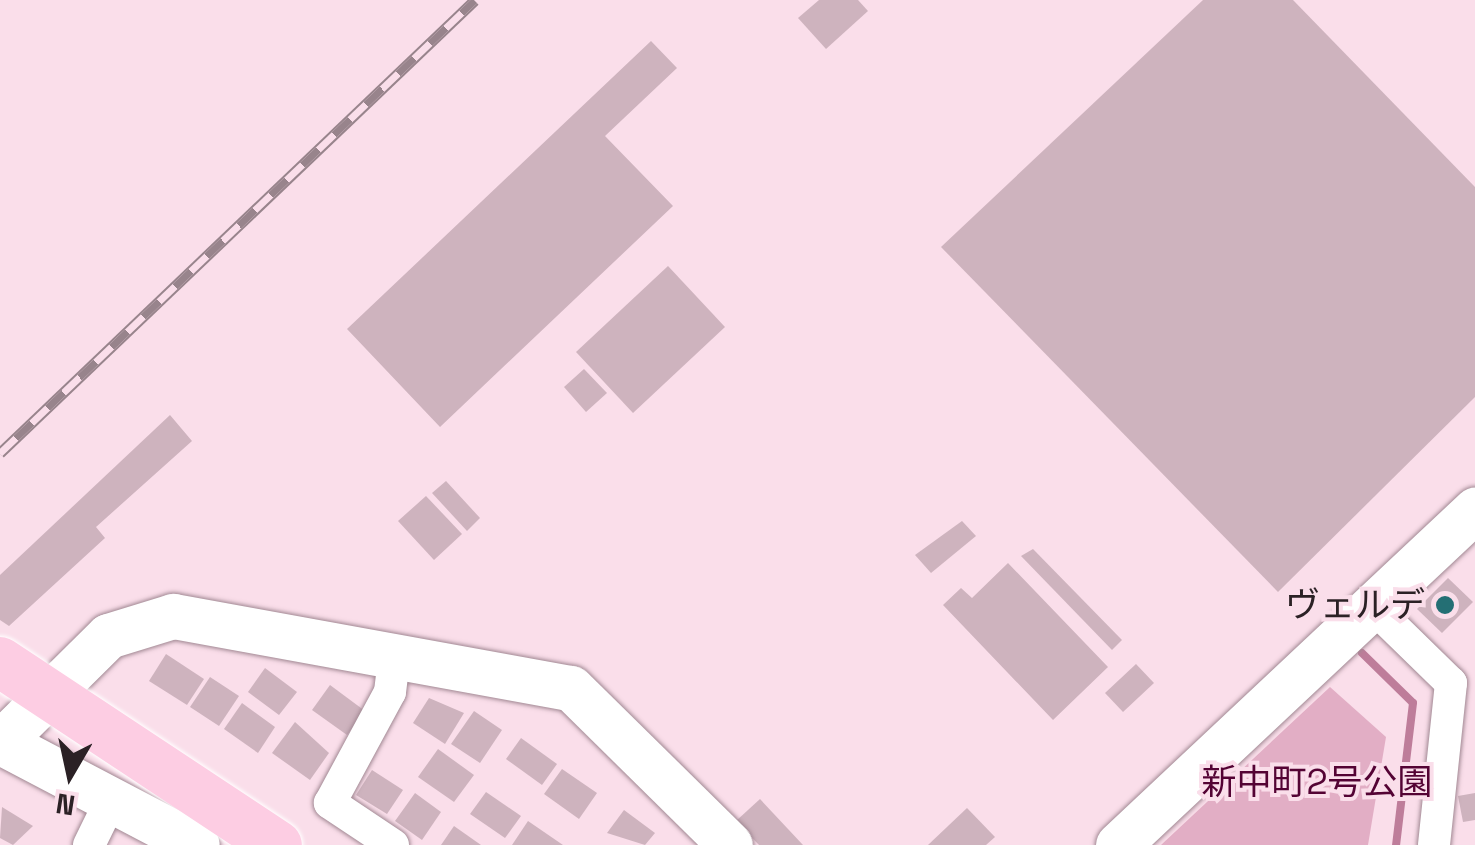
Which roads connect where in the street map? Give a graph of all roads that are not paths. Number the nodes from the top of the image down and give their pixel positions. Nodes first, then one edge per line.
1 (1475, 510) edge
2 (1373, 607) junction
3 (395, 653) junction
4 (0, 662) edge
5 (1, 743) edge
6 (1460, 757) edge
7 (112, 798) junction
8 (89, 845) edge
9 (197, 845) edge
10 (277, 845) edge
11 (393, 845) edge
12 (730, 845) edge
13 (1118, 845) edge
14 (1434, 845) edge

1 - 2 street
2 - 6 street
2 - 13 street
3 - 5 street
3 - 11 street
3 - 12 street
4 - 10 main road, bridge
5 - 7 street
6 - 14 street
7 - 8 street
7 - 9 street

